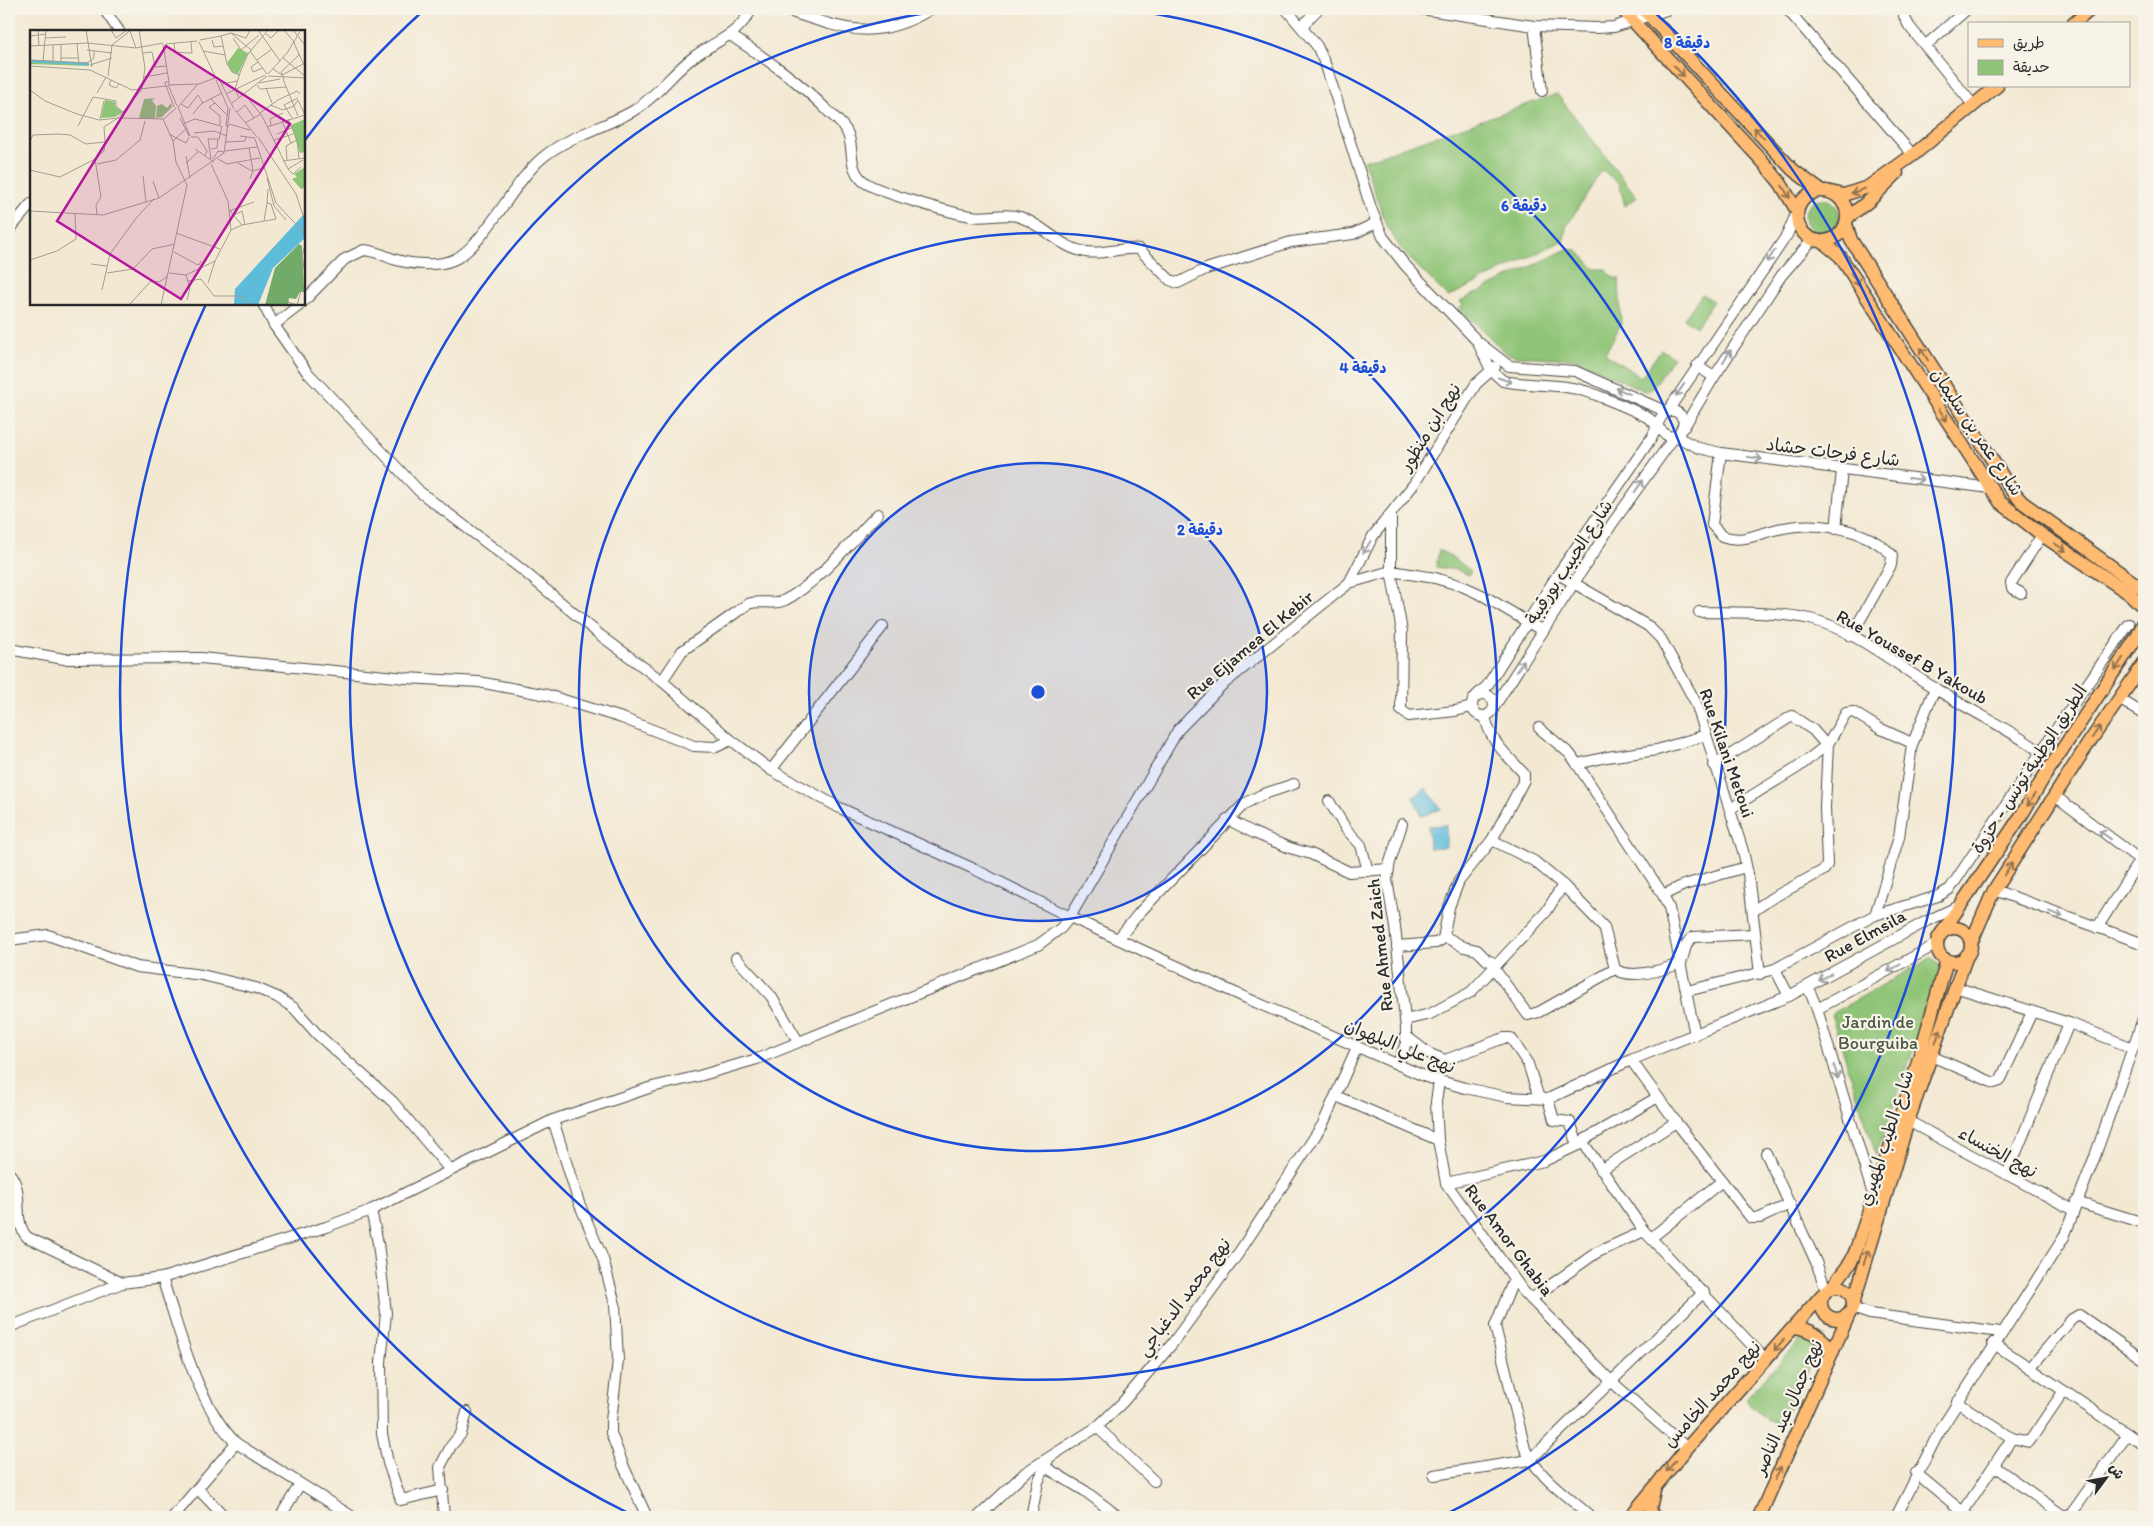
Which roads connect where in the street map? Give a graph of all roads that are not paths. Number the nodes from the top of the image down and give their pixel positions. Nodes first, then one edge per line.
1 (104, 9) edge
2 (752, 9) edge
3 (782, 9) edge
4 (931, 9) edge
5 (1286, 9) edge
6 (1318, 9) edge
7 (1421, 9) edge
8 (1488, 9) edge
9 (1622, 9) edge
10 (1669, 9) edge
11 (1787, 9) edge
12 (1905, 9) edge
13 (2090, 10) edge
14 (1646, 12) edge
15 (1964, 12) dead end
16 (1487, 20) junction
17 (1633, 21) junction
18 (2076, 22) edge
19 (1302, 26) junction
20 (1534, 26) junction
21 (117, 30) edge
22 (730, 35) junction
23 (1926, 45) junction
24 (1996, 88) edge
25 (1542, 91) dead end
26 (1974, 106) junction
27 (1913, 154) junction
28 (1823, 191) junction
29 (30, 205) edge
30 (1796, 212) junction
31 (1847, 221) junction
32 (1376, 223) junction
33 (9, 230) edge
34 (1817, 241) junction
35 (305, 300) edge
36 (264, 305) edge
37 (299, 305) edge
38 (1727, 323) junction
39 (274, 325) junction
40 (1742, 333) junction
41 (1478, 342) junction
42 (1502, 361) junction
43 (1697, 366) junction
44 (1491, 370) junction
45 (1714, 377) junction
46 (1667, 412) junction
47 (1659, 426) junction
48 (1684, 428) junction
49 (1675, 436) junction
50 (1721, 453) junction
51 (1842, 470) junction
52 (1990, 488) junction
53 (878, 514) dead end
54 (1391, 515) junction
55 (1836, 529) junction
56 (2042, 535) junction
57 (1390, 571) junction
58 (1558, 574) junction
59 (1350, 583) junction
60 (1574, 584) junction
61 (2144, 590) edge
62 (2021, 592) dead end
63 (2142, 601) edge
64 (1699, 612) dead end
65 (1527, 621) junction
66 (2144, 622) edge
67 (2129, 624) dead end
68 (883, 626) dead end
69 (1544, 631) junction
70 (1851, 636) junction
71 (9, 649) edge
72 (2144, 663) edge
73 (662, 681) junction
74 (1935, 688) junction
75 (1477, 696) junction
76 (2119, 699) junction
77 (1472, 707) junction
78 (1494, 707) junction
79 (2144, 714) edge
80 (1485, 716) junction
81 (1539, 728) dead end
82 (1706, 735) junction
83 (731, 740) junction
84 (1912, 743) junction
85 (1827, 744) junction
86 (2041, 752) junction
87 (1578, 764) junction
88 (1714, 765) junction
89 (771, 770) junction
90 (1294, 784) dead end
91 (2055, 796) junction
92 (1329, 801) dead end
93 (1730, 809) junction
94 (1227, 819) junction
95 (1402, 824) dead end
96 (1492, 840) junction
97 (2142, 858) edge
98 (1746, 867) junction
99 (1388, 869) junction
100 (1368, 871) junction
101 (1563, 885) junction
102 (1994, 890) junction
103 (1663, 895) junction
104 (1961, 905) junction
105 (1753, 911) junction
106 (1875, 915) junction
107 (1070, 917) junction
108 (2097, 928) junction
109 (1754, 934) junction
110 (1444, 936) junction
111 (1118, 939) junction
112 (1939, 939) junction
113 (9, 940) edge
114 (2144, 944) edge
115 (1397, 946) junction
116 (1969, 949) junction
117 (736, 958) dead end
118 (1947, 960) junction
119 (1681, 963) junction
120 (1495, 965) junction
121 (1614, 969) junction
122 (1775, 969) junction
123 (1760, 974) junction
124 (1808, 987) junction
125 (1955, 987) junction
126 (1687, 991) junction
127 (1789, 996) junction
128 (1817, 1009) junction
129 (2032, 1012) junction
130 (2144, 1016) edge
131 (1405, 1020) junction
132 (2069, 1023) junction
133 (1695, 1035) junction
134 (1406, 1036) junction
135 (798, 1042) junction
136 (1357, 1047) junction
137 (2133, 1048) junction
138 (1931, 1056) junction
139 (1632, 1060) junction
140 (1398, 1064) junction
141 (1438, 1081) junction
142 (1336, 1096) junction
143 (1658, 1097) junction
144 (1543, 1098) junction
145 (553, 1120) junction
146 (1908, 1121) junction
147 (1676, 1122) junction
148 (1438, 1140) junction
149 (1580, 1143) junction
150 (1766, 1153) dead end
151 (450, 1170) junction
152 (1601, 1170) junction
153 (9, 1173) edge
154 (2007, 1174) junction
155 (1722, 1181) junction
156 (1446, 1183) junction
157 (1874, 1198) junction
158 (1790, 1204) junction
159 (2075, 1206) junction
160 (371, 1210) junction
161 (2144, 1223) edge
162 (1648, 1235) junction
163 (162, 1278) junction
164 (1514, 1279) junction
165 (122, 1283) junction
166 (1827, 1291) junction
167 (1704, 1292) junction
168 (1530, 1299) junction
169 (1852, 1308) junction
170 (9, 1327) edge
171 (1794, 1327) junction
172 (2000, 1332) junction
173 (1993, 1344) junction
174 (1833, 1351) junction
175 (1766, 1360) junction
176 (2144, 1360) edge
177 (2030, 1368) junction
178 (1611, 1381) junction
179 (2063, 1392) junction
180 (1957, 1402) junction
181 (468, 1412) dead end
182 (1097, 1427) junction
183 (2128, 1434) junction
184 (2012, 1438) junction
185 (236, 1443) junction
186 (2144, 1445) edge
187 (1686, 1448) junction
188 (1530, 1460) junction
189 (1048, 1462) junction
190 (1994, 1466) junction
191 (1916, 1473) junction
192 (1434, 1475) dead end
193 (1154, 1481) dead end
194 (300, 1484) junction
195 (1655, 1486) junction
196 (198, 1489) junction
197 (443, 1490) junction
198 (1967, 1516) edge
199 (173, 1517) edge
200 (225, 1517) edge
201 (280, 1517) edge
202 (353, 1517) edge
203 (444, 1517) edge
204 (647, 1517) edge
205 (978, 1517) edge
206 (1031, 1517) edge
207 (1119, 1517) edge
208 (1591, 1517) edge
209 (1630, 1517) edge
210 (1652, 1517) edge
211 (1759, 1517) edge
212 (1896, 1517) edge
213 (2065, 1517) edge
214 (2069, 1517) edge

1 - 21 street
2 - 22 street
3 - 4 street
5 - 19 street
6 - 19 street
7 - 16 street
8 - 16 street
9 - 17 main road
10 - 14 street
11 - 27 street
12 - 23 street
13 - 18 main road
14 - 17 street
28 -> 14 main road
15 - 23 street
16 - 20 street
17 - 20 street
17 -> 30 main road
19 - 32 street
20 - 25 street
22 - 32 street
22 - 35 street
23 - 26 street
24 - 26 main road
26 - 27 main road
27 -> 28 main road
27 - 31 main road
28 - 30 main road
28 - 31 main road
29 - 33 street
30 - 34 main road
30 -> 38 street
31 - 34 main road
61 -> 31 main road, شارع عمر بن سليمان
32 - 41 street
34 - 40 street
34 -> 52 main road, شارع عمر بن سليمان
36 - 39 street, نهج علي البلهوان
37 - 39 street
38 - 40 street
38 - 43 street
39 - 73 street, نهج علي البلهوان
45 -> 40 street
41 - 42 street
41 - 44 street
42 - 44 street, نهج ابن منظور
46 -> 42 street
43 - 45 street
43 -> 46 street
44 -> 47 street
44 - 54 street, نهج ابن منظور
45 - 48 street
46 - 47 street
46 - 48 street
47 - 49 street
47 - 58 street, شارع الحبيب بورقيبة
48 - 49 street
49 - 50 street, شارع فرحات حشاد
60 -> 49 street, شارع الحبيب بورقيبة
50 -> 51 street, شارع فرحات حشاد
50 - 55 street
51 -> 52 street, شارع فرحات حشاد
51 - 55 street
52 - 56 main road, شارع عمر بن سليمان
53 - 73 street
54 - 57 street
54 -> 59 street, نهج ابن منظور
55 - 70 street
56 - 62 street
56 -> 63 main road, شارع عمر بن سليمان
57 - 59 street, Rue Ejjamea El Kebir
57 - 65 street, Rue Ejjamea El Kebir
57 - 77 street
58 - 60 street, Rue Kilani Metoui
58 - 65 street, شارع الحبيب بورقيبة
59 - 107 street, Rue Ejjamea El Kebir
60 - 69 street, شارع الحبيب بورقيبة
60 - 82 street, Rue Kilani Metoui
63 - 66 main road
64 - 70 street, Rue Youssef B Yakoub
65 - 69 street, Rue Ejjamea El Kebir
65 - 75 street, شارع الحبيب بورقيبة
66 -> 104 main road, الطريق الوطنية تونس - حزوة
67 - 86 street
68 - 89 street
78 -> 69 street, شارع الحبيب بورقيبة
70 - 74 street, Rue Youssef B Yakoub
71 - 83 street
72 - 76 main road, الطريق الوطنية تونس - حزوة
73 - 83 street, نهج علي البلهوان
74 - 84 street
74 - 86 street, Rue Youssef B Yakoub
75 - 77 street
75 - 78 street
76 - 79 street
91 -> 76 main road, الطريق الوطنية تونس - حزوة
77 - 80 street
78 - 80 street
80 - 96 street
81 - 87 street
82 - 87 street
82 - 88 street, Rue Kilani Metoui
83 - 89 street, نهج علي البلهوان
84 - 85 street
84 - 106 street
85 - 88 street
85 - 93 street
85 - 105 street
86 - 106 street
87 - 103 street
88 - 93 street, Rue Kilani Metoui
89 - 107 street, نهج علي البلهوان
90 - 94 street
97 -> 91 street
102 -> 91 main road, الطريق الوطنية تونس - حزوة
92 - 100 street
93 - 98 street, Rue Kilani Metoui
94 - 100 street
94 - 111 street
95 - 99 street, Rue Ahmed Zaich
96 - 101 street
96 - 110 street
97 - 108 street
98 - 103 street
98 - 105 street, Rue Kilani Metoui
99 - 100 street
99 - 115 street, Rue Ahmed Zaich
101 - 120 street
101 - 121 street
102 -> 108 street
102 - 116 main road, الطريق الوطنية تونس - حزوة
103 - 119 street
104 - 112 main road, الطريق الوطنية تونس - حزوة
104 -> 124 street, Rue Elmsila
105 - 109 street, Rue Kilani Metoui
106 - 122 street
107 - 111 street, نهج علي البلهوان
107 - 135 street, Rue Ejjamea El Kebir
108 - 114 street
109 - 119 street
109 - 123 street, Rue Kilani Metoui
110 - 115 street
110 - 120 street
111 - 136 street, نهج علي البلهوان
112 - 116 main road
112 - 118 main road
112 -> 128 street
113 - 151 street
115 - 131 street, Rue Ahmed Zaich
116 - 118 main road
116 - 125 main road, شارع الطيب المهيري
117 - 135 street
118 - 157 main road, شارع الطيب المهيري
119 - 121 street
119 - 126 street
120 - 121 street
120 - 131 street
122 - 123 street
122 - 127 street
123 - 126 street
124 - 127 street, نهج علي البلهوان
124 - 128 street
125 - 129 street
138 -> 125 main road, شارع الطيب المهيري
126 - 133 street
127 - 133 street, نهج علي البلهوان
128 -> 157 street
129 - 132 street
129 - 138 street
130 - 137 street
131 - 134 street, Rue Ahmed Zaich
132 - 137 street
132 - 154 street
133 - 139 street, نهج علي البلهوان
134 - 140 street, Rue Ahmed Zaich
134 - 144 street
135 - 145 street, Rue Ejjamea El Kebir
136 - 140 street, نهج علي البلهوان
136 - 142 street, نهج محمد الدغباجي
137 - 159 street
138 - 146 main road, شارع الطيب المهيري
139 - 143 street
139 - 144 street, نهج علي البلهوان
140 - 141 street, نهج علي البلهوان
141 - 144 street, نهج علي البلهوان
141 - 148 street, Rue Amor Ghabia
142 - 148 street
142 - 182 street, نهج محمد الدغباجي
143 - 147 street
143 - 149 street
144 - 149 street
145 - 151 street, Rue Ejjamea El Kebir
145 - 204 street
146 - 154 street, نهج الخنساء
169 -> 146 main road, شارع الطيب المهيري
147 - 152 street
147 - 155 street
148 - 156 street, Rue Amor Ghabia
149 - 152 street
149 - 156 street
150 - 158 street
151 - 160 street, Rue Ejjamea El Kebir
152 - 162 street
153 - 165 street
154 - 159 street, نهج الخنساء
155 - 158 street
155 - 162 street
156 - 164 street, Rue Amor Ghabia
157 - 166 main road, شارع الطيب المهيري
158 - 166 street
159 - 161 street, نهج الخنساء
159 - 172 street
160 - 163 street, Rue Ejjamea El Kebir
160 - 197 street
162 - 167 street
162 - 168 street
163 - 165 street, Rue Ejjamea El Kebir
163 - 185 street
164 - 168 street, Rue Amor Ghabia
164 - 188 street
165 - 170 street, Rue Ejjamea El Kebir
166 - 169 main road
166 - 169 main road
166 - 171 main road, نهج محمد الخامس
167 - 175 street
167 - 178 street
168 - 178 street, Rue Amor Ghabia
169 - 172 street
169 - 174 main road, نهج جمال عبد الناصر
171 - 174 main road
171 -> 175 main road, نهج محمد الخامس
172 - 173 street
173 - 177 street
173 - 180 street
211 -> 174 main road, نهج جمال عبد الناصر
175 - 187 main road, نهج محمد الخامس
176 - 177 street
177 - 179 street
178 - 187 street, Rue Amor Ghabia
178 - 188 street
179 - 183 street
179 - 184 street
180 - 184 street
180 - 191 street
181 - 197 street
182 - 189 street, نهج محمد الدغباجي
182 - 193 street
183 - 186 street
183 - 214 street
184 - 190 street
185 - 194 street
185 - 196 street
187 -> 195 main road, نهج محمد الخامس
188 - 192 street
188 - 208 street
189 - 205 street, نهج محمد الدغباجي
189 - 206 street
189 - 207 street
190 - 198 street
190 - 213 street
191 - 198 street
191 - 212 street
194 - 201 street
194 - 202 street
195 - 209 main road, نهج محمد الخامس
195 - 210 main road
196 - 199 street
196 - 200 street
197 - 203 street

